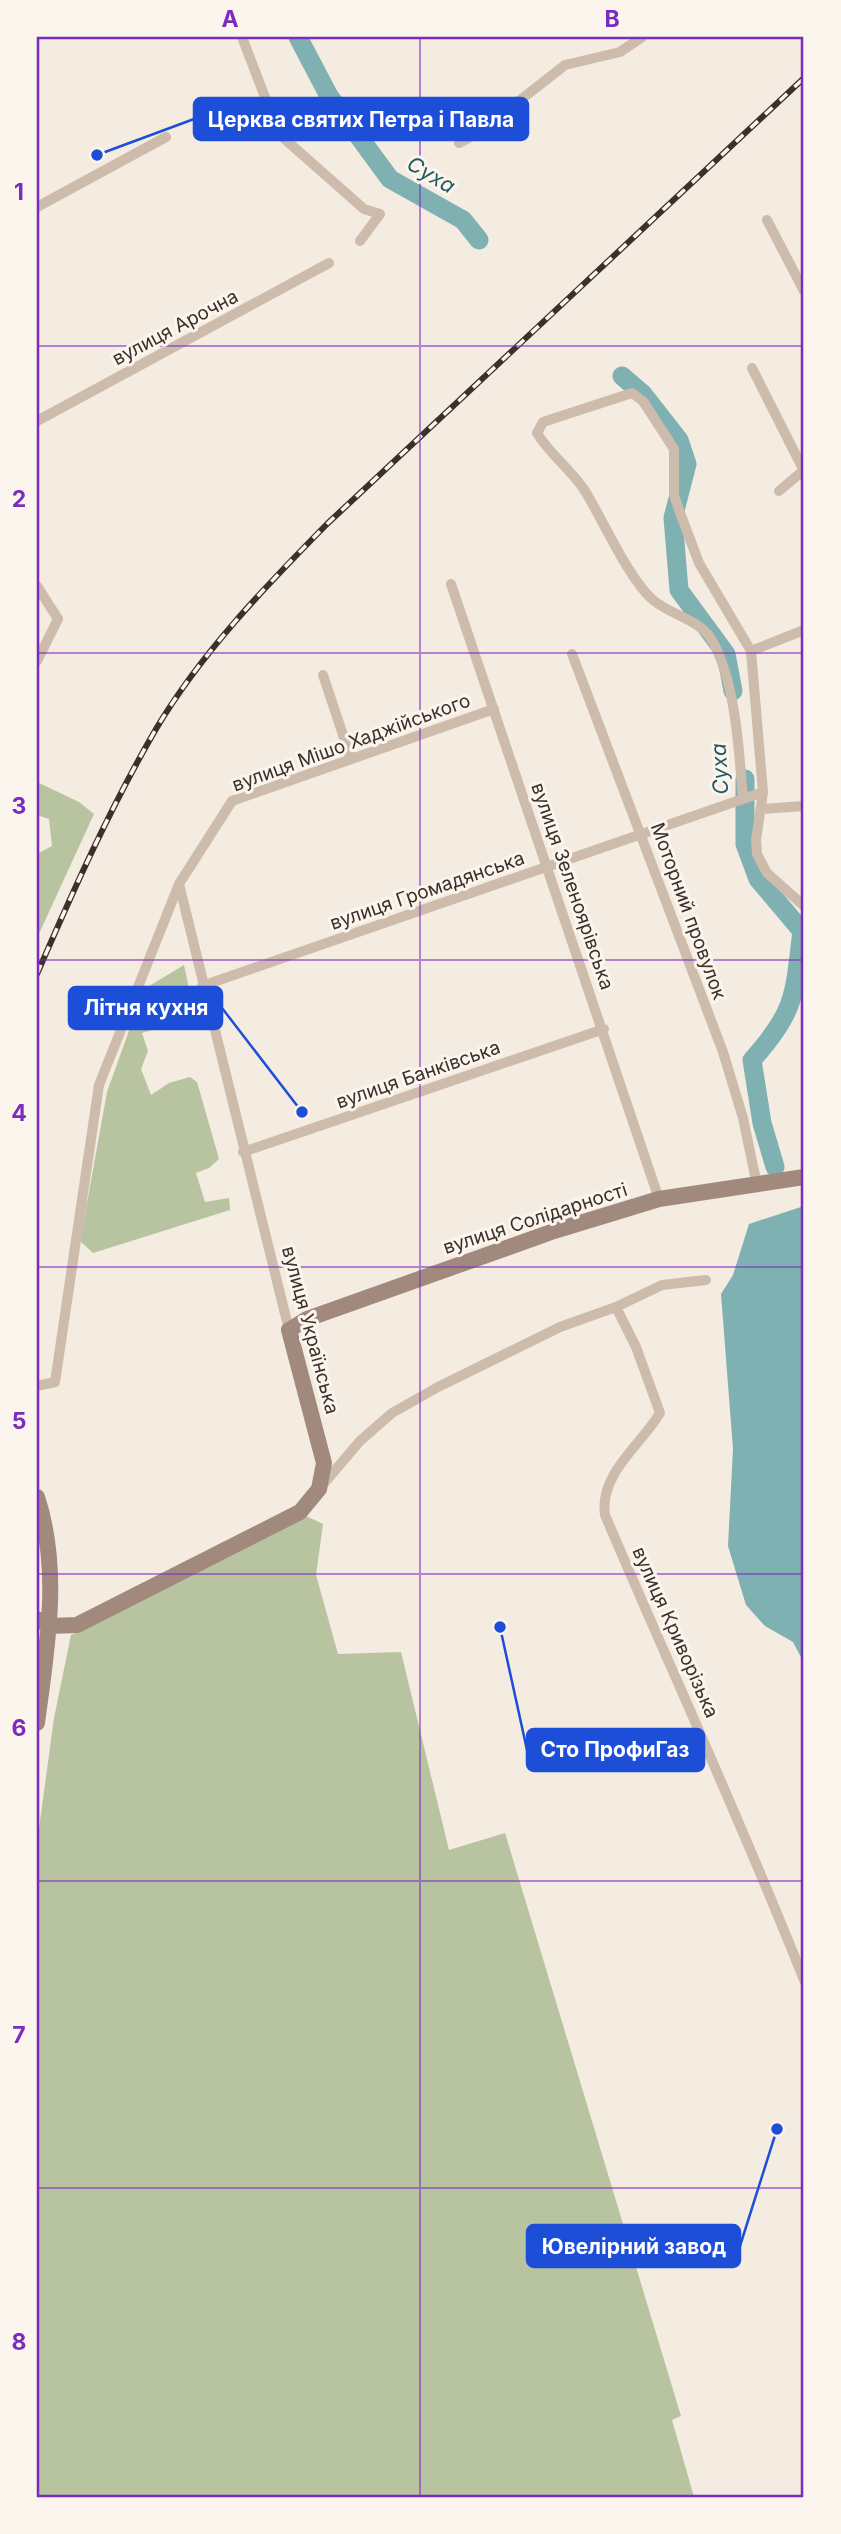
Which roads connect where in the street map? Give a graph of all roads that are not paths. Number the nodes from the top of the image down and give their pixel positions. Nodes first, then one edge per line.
1 (242, 37) edge
2 (642, 37) edge
3 (166, 137) dead end
4 (459, 143) dead end
5 (37, 207) edge
6 (767, 220) dead end
7 (360, 241) dead end
8 (329, 263) dead end
9 (804, 291) edge
10 (752, 368) dead end
11 (37, 421) edge
12 (804, 470) edge
13 (779, 491) dead end
14 (452, 584) dead end
15 (37, 586) edge
16 (804, 630) edge
17 (751, 651) junction
18 (572, 654) dead end
19 (37, 661) edge
20 (323, 675) dead end
21 (494, 709) junction
22 (351, 759) junction
23 (760, 792) junction
24 (743, 799) junction
25 (804, 806) edge
26 (762, 809) junction
27 (642, 836) junction
28 (548, 867) junction
29 (179, 884) junction
30 (804, 905) edge
31 (202, 986) junction
32 (604, 1029) junction
33 (243, 1152) junction
34 (804, 1177) edge
35 (757, 1185) junction
36 (659, 1199) junction
37 (706, 1280) dead end
38 (616, 1307) junction
39 (289, 1330) junction
40 (37, 1386) edge
41 (319, 1489) junction
42 (37, 1497) edge
43 (43, 1622) edge
44 (37, 1723) edge
45 (804, 1980) edge

1 - 7 street
2 - 4 street
3 - 5 street
6 - 9 street
8 - 11 street, вулиця Арочна
10 - 12 street
12 - 13 street
14 - 21 street, вулиця Зеленоярівська
15 - 19 street
16 - 17 street
17 - 23 street
17 - 24 street
18 - 27 street, Моторний провулок
20 - 22 street
21 - 22 street, вулиця Мішо Хаджійського
21 - 28 street, вулиця Зеленоярівська
22 - 29 street, вулиця Мішо Хаджійського
23 - 24 street, вулиця Громадянська
23 - 26 street
24 - 27 street, вулиця Громадянська
25 - 26 street
26 - 30 street
27 - 28 street, вулиця Громадянська
27 - 35 street, Моторний провулок
28 - 31 street, вулиця Громадянська
28 - 32 street, вулиця Зеленоярівська
29 - 31 street, вулиця Українська
29 - 40 street, вулиця Мішо Хаджійського
31 - 33 street, вулиця Українська
32 - 33 street, вулиця Банківська
32 - 36 street, вулиця Зеленоярівська
33 - 39 street, вулиця Українська
34 - 35 street, вулиця Солідарності
35 - 36 street, вулиця Солідарності
36 - 39 street, вулиця Солідарності
37 - 38 street
38 - 41 street
38 - 45 street, вулиця Криворізька
39 - 41 street, вулиця Українська
41 - 43 street
42 - 43 street
43 - 44 street

